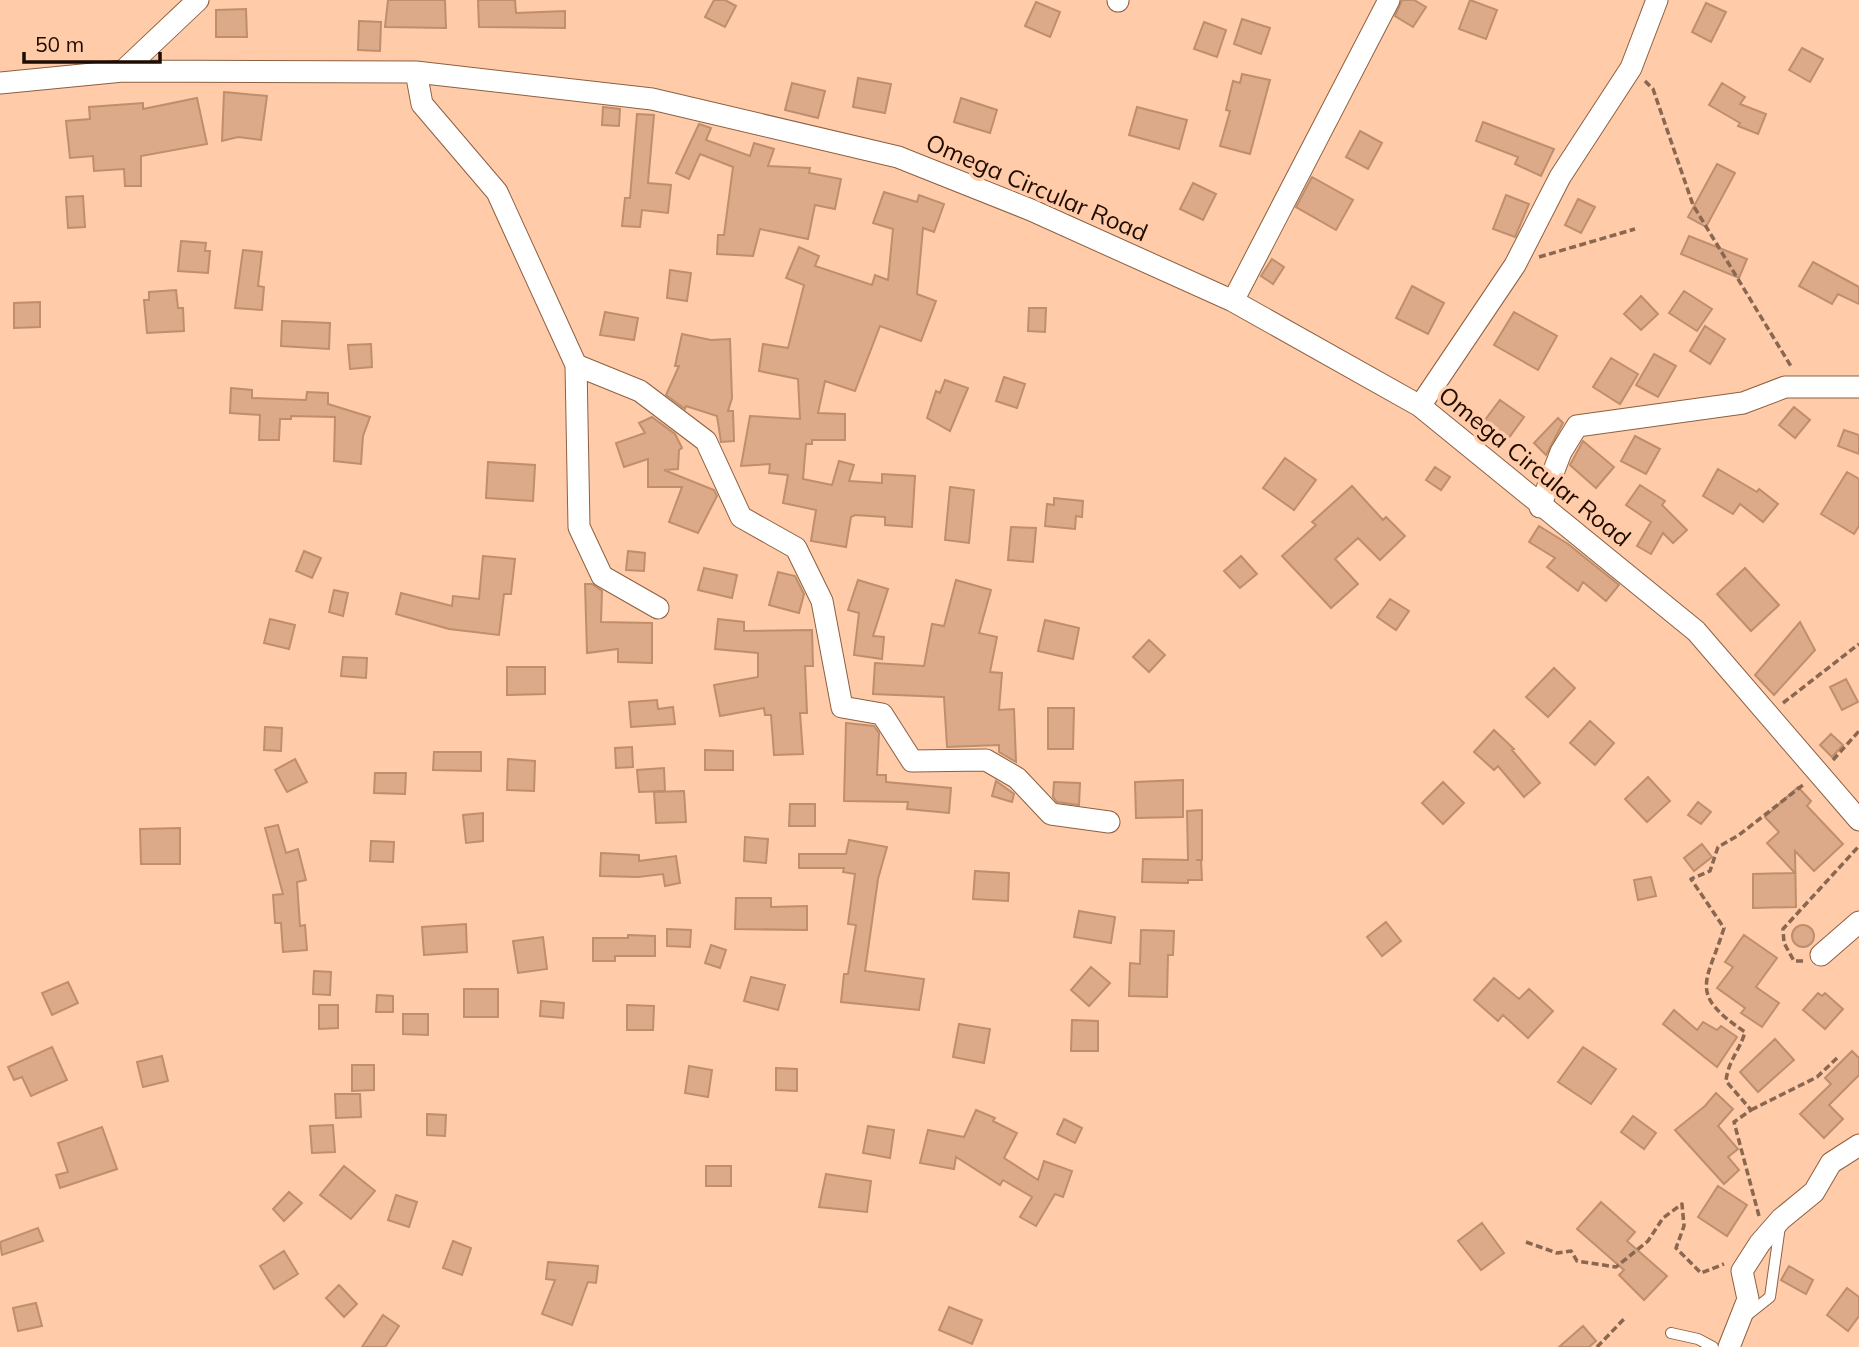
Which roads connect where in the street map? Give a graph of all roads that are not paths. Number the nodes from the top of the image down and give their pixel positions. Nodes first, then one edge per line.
1 (198, 0) edge
2 (1389, 0) edge
3 (1657, 0) edge
4 (123, 71) junction
5 (416, 72) junction
6 (0, 83) edge
7 (1233, 301) junction
8 (576, 365) junction
9 (1859, 387) edge
10 (1420, 406) junction
11 (1540, 507) junction
12 (657, 608) dead end
13 (1859, 820) edge
14 (1110, 822) dead end
15 (1859, 922) edge
16 (1821, 955) road end
17 (1859, 1144) edge
18 (1781, 1219) junction
19 (1738, 1322) junction
20 (1671, 1333) dead end
21 (1713, 1347) edge
22 (1729, 1347) edge

1 - 4 street
2 - 7 street
3 - 10 street
4 - 5 street, Omega Circular Road
4 - 6 street, Omega Circular Road
5 - 7 street, Omega Circular Road
5 - 8 street
7 - 10 street, Omega Circular Road
8 - 12 street
8 - 14 street
9 - 11 street
10 - 11 street, Omega Circular Road
11 - 13 street, Omega Circular Road
15 - 16 street
17 - 18 street
18 - 19 street
18 - 19 lane
19 - 22 street
20 - 21 lane

